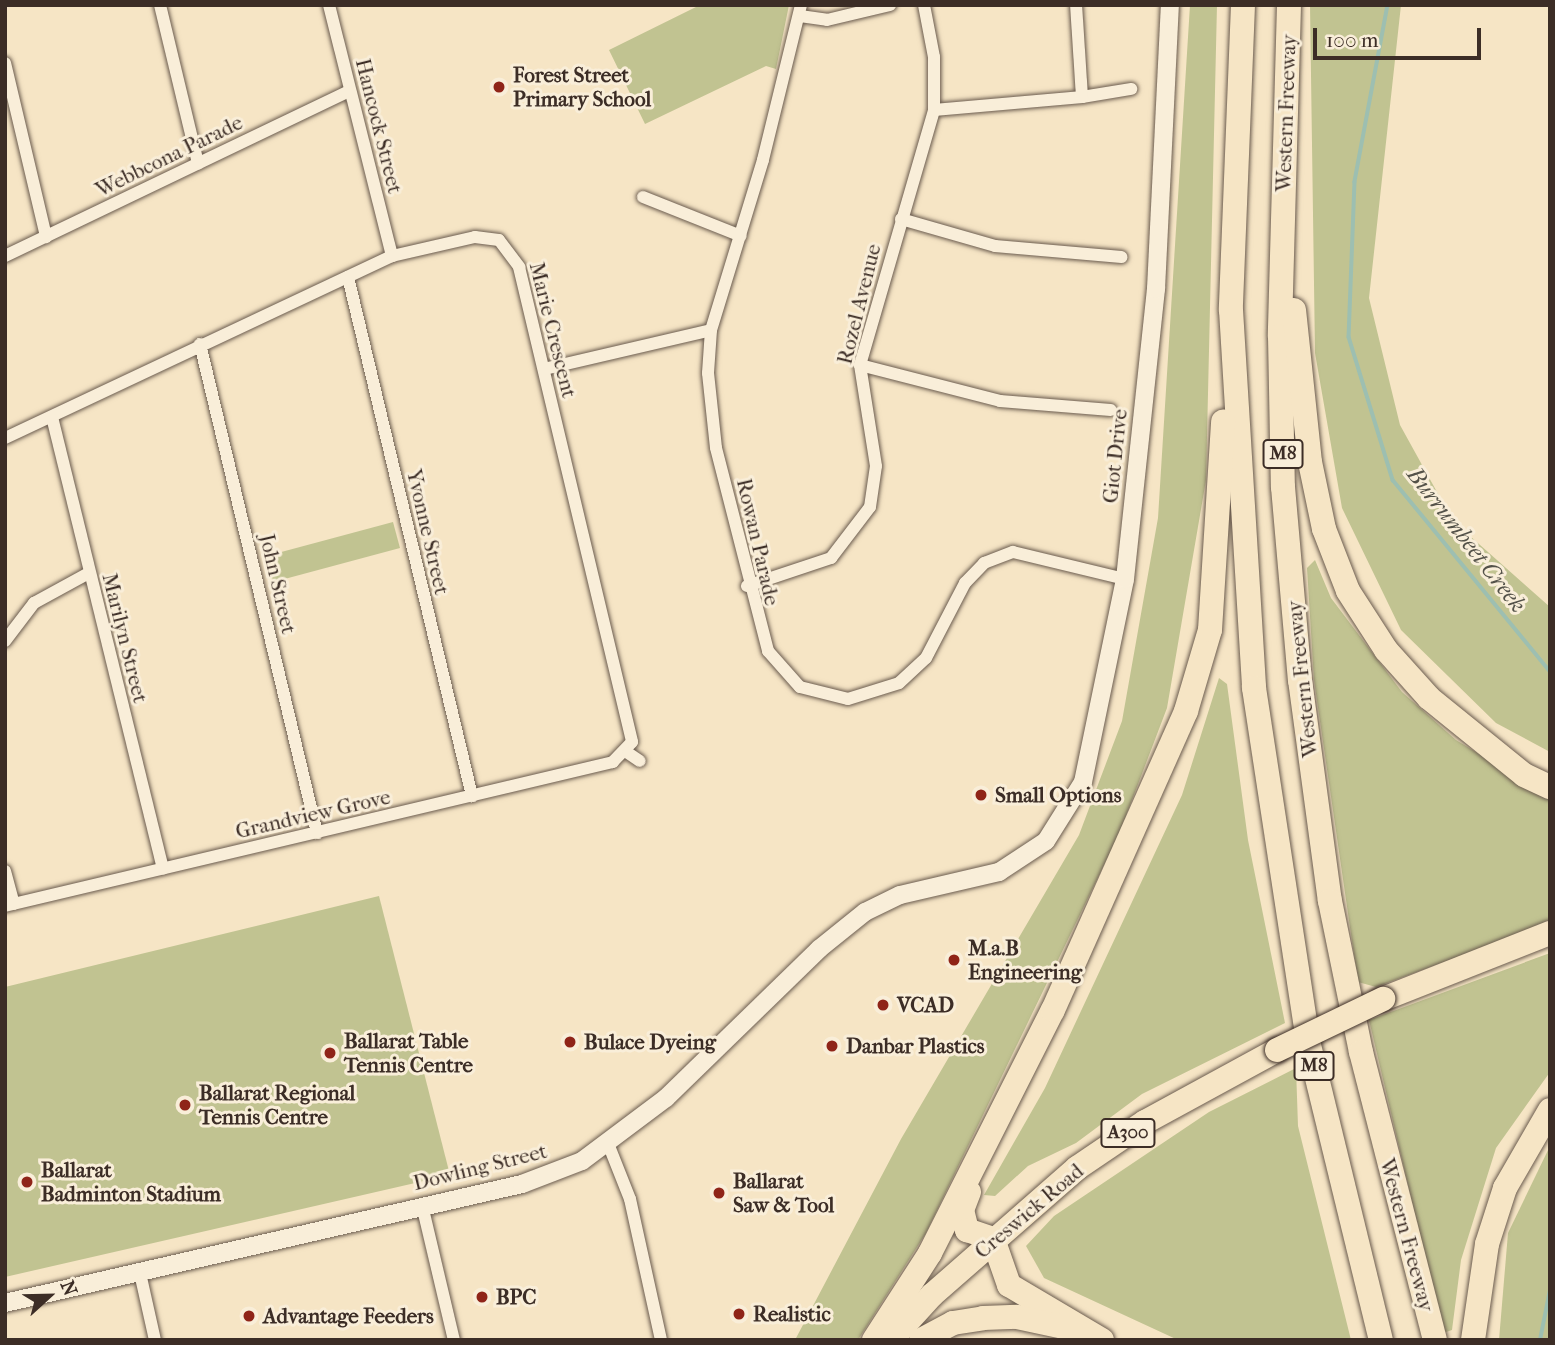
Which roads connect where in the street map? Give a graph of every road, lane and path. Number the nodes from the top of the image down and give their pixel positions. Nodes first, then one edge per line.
1 (160, 5) edge
2 (329, 5) edge
3 (890, 5) edge
4 (924, 5) edge
5 (1076, 5) edge
6 (1171, 5) edge
7 (1243, 5) edge
8 (1289, 5) edge
9 (801, 11) edge
10 (5, 62) edge
11 (1131, 89) dead end
12 (349, 91) junction
13 (1082, 97) junction
14 (934, 110) junction
15 (198, 163) junction
16 (1283, 187) junction
17 (643, 197) dead end
18 (901, 219) junction
19 (46, 236) junction
20 (741, 236) junction
21 (5, 256) edge
22 (392, 257) junction
23 (1122, 257) dead end
24 (348, 277) junction
25 (1231, 310) junction
26 (710, 330) junction
27 (201, 344) junction
28 (860, 366) junction
29 (544, 369) junction
30 (1111, 410) dead end
31 (52, 417) junction
32 (5, 438) edge
33 (89, 573) junction
34 (1125, 579) junction
35 (747, 586) junction
36 (5, 642) edge
37 (628, 753) junction
38 (640, 761) dead end
39 (1550, 787) edge
40 (471, 796) junction
41 (317, 832) junction
42 (163, 869) junction
43 (5, 871) edge
44 (999, 872) joint
45 (9, 905) edge
46 (1550, 933) edge
47 (1550, 945) edge
48 (1486, 958) junction
49 (1550, 1110) edge
50 (994, 1129) junction
51 (609, 1146) junction
52 (422, 1205) junction
53 (993, 1239) junction
54 (140, 1273) junction
55 (5, 1303) edge
56 (1077, 1330) junction
57 (156, 1340) edge
58 (454, 1340) edge
59 (661, 1340) edge
60 (874, 1340) edge
61 (891, 1340) edge
62 (921, 1340) edge
63 (1102, 1340) edge
64 (1381, 1340) edge
65 (1435, 1340) edge
66 (1473, 1340) edge

1 - 15 street
2 - 12 street, Hancock Street
3 - 9 street
4 - 14 street, Rozel Avenue
5 - 13 street
6 - 34 street, Giot Drive
7 - 25 highway, M8
8 - 16 highway, Western Freeway / M8
9 - 20 street, Rowan Parade
10 - 19 street
11 - 13 street
12 - 15 street, Webbcona Parade
12 - 22 street, Hancock Street
13 - 14 street
14 - 18 street, Rozel Avenue
15 - 19 street, Webbcona Parade
16 - 39 highway
16 - 65 highway, Western Freeway / M8
17 - 20 street
18 - 23 street
18 - 28 street, Rozel Avenue
19 - 21 street, Webbcona Parade
20 - 26 street, Rowan Parade
22 - 24 street, Marie Crescent
22 - 29 street, Marie Crescent
24 - 27 street, Marie Crescent
24 - 40 street, Yvonne Street
25 - 50 highway
25 - 64 highway, M8
26 - 29 street
26 - 35 street, Rowan Parade
27 - 31 street, Marie Crescent
27 - 41 street, John Street
28 - 30 street
28 - 35 street, Rozel Avenue
29 - 37 street, Marie Crescent
31 - 32 street, Marie Crescent
31 - 33 street, Marilyn Street
33 - 36 street
33 - 42 street, Marilyn Street
34 - 35 street, Rowan Parade
34 - 44 street, Giot Drive
37 - 38 street
37 - 40 street, Grandview Grove
40 - 41 street, Grandview Grove
41 - 42 street, Grandview Grove
42 - 45 street, Grandview Grove
43 - 45 street
44 - 51 street, Dowling Street
46 - 48 highway, Creswick Road / A300
47 - 48 highway, Creswick Road / A300
48 - 53 highway, Creswick Road / A300, bridge
49 - 66 highway
50 - 53 highway
50 - 60 highway
51 - 52 street, Dowling Street
51 - 59 street
52 - 54 street, Dowling Street
52 - 58 street
53 - 56 highway
53 - 61 highway, Creswick Road / A300
54 - 55 street, Dowling Street
54 - 57 street
56 - 62 highway
56 - 63 highway

